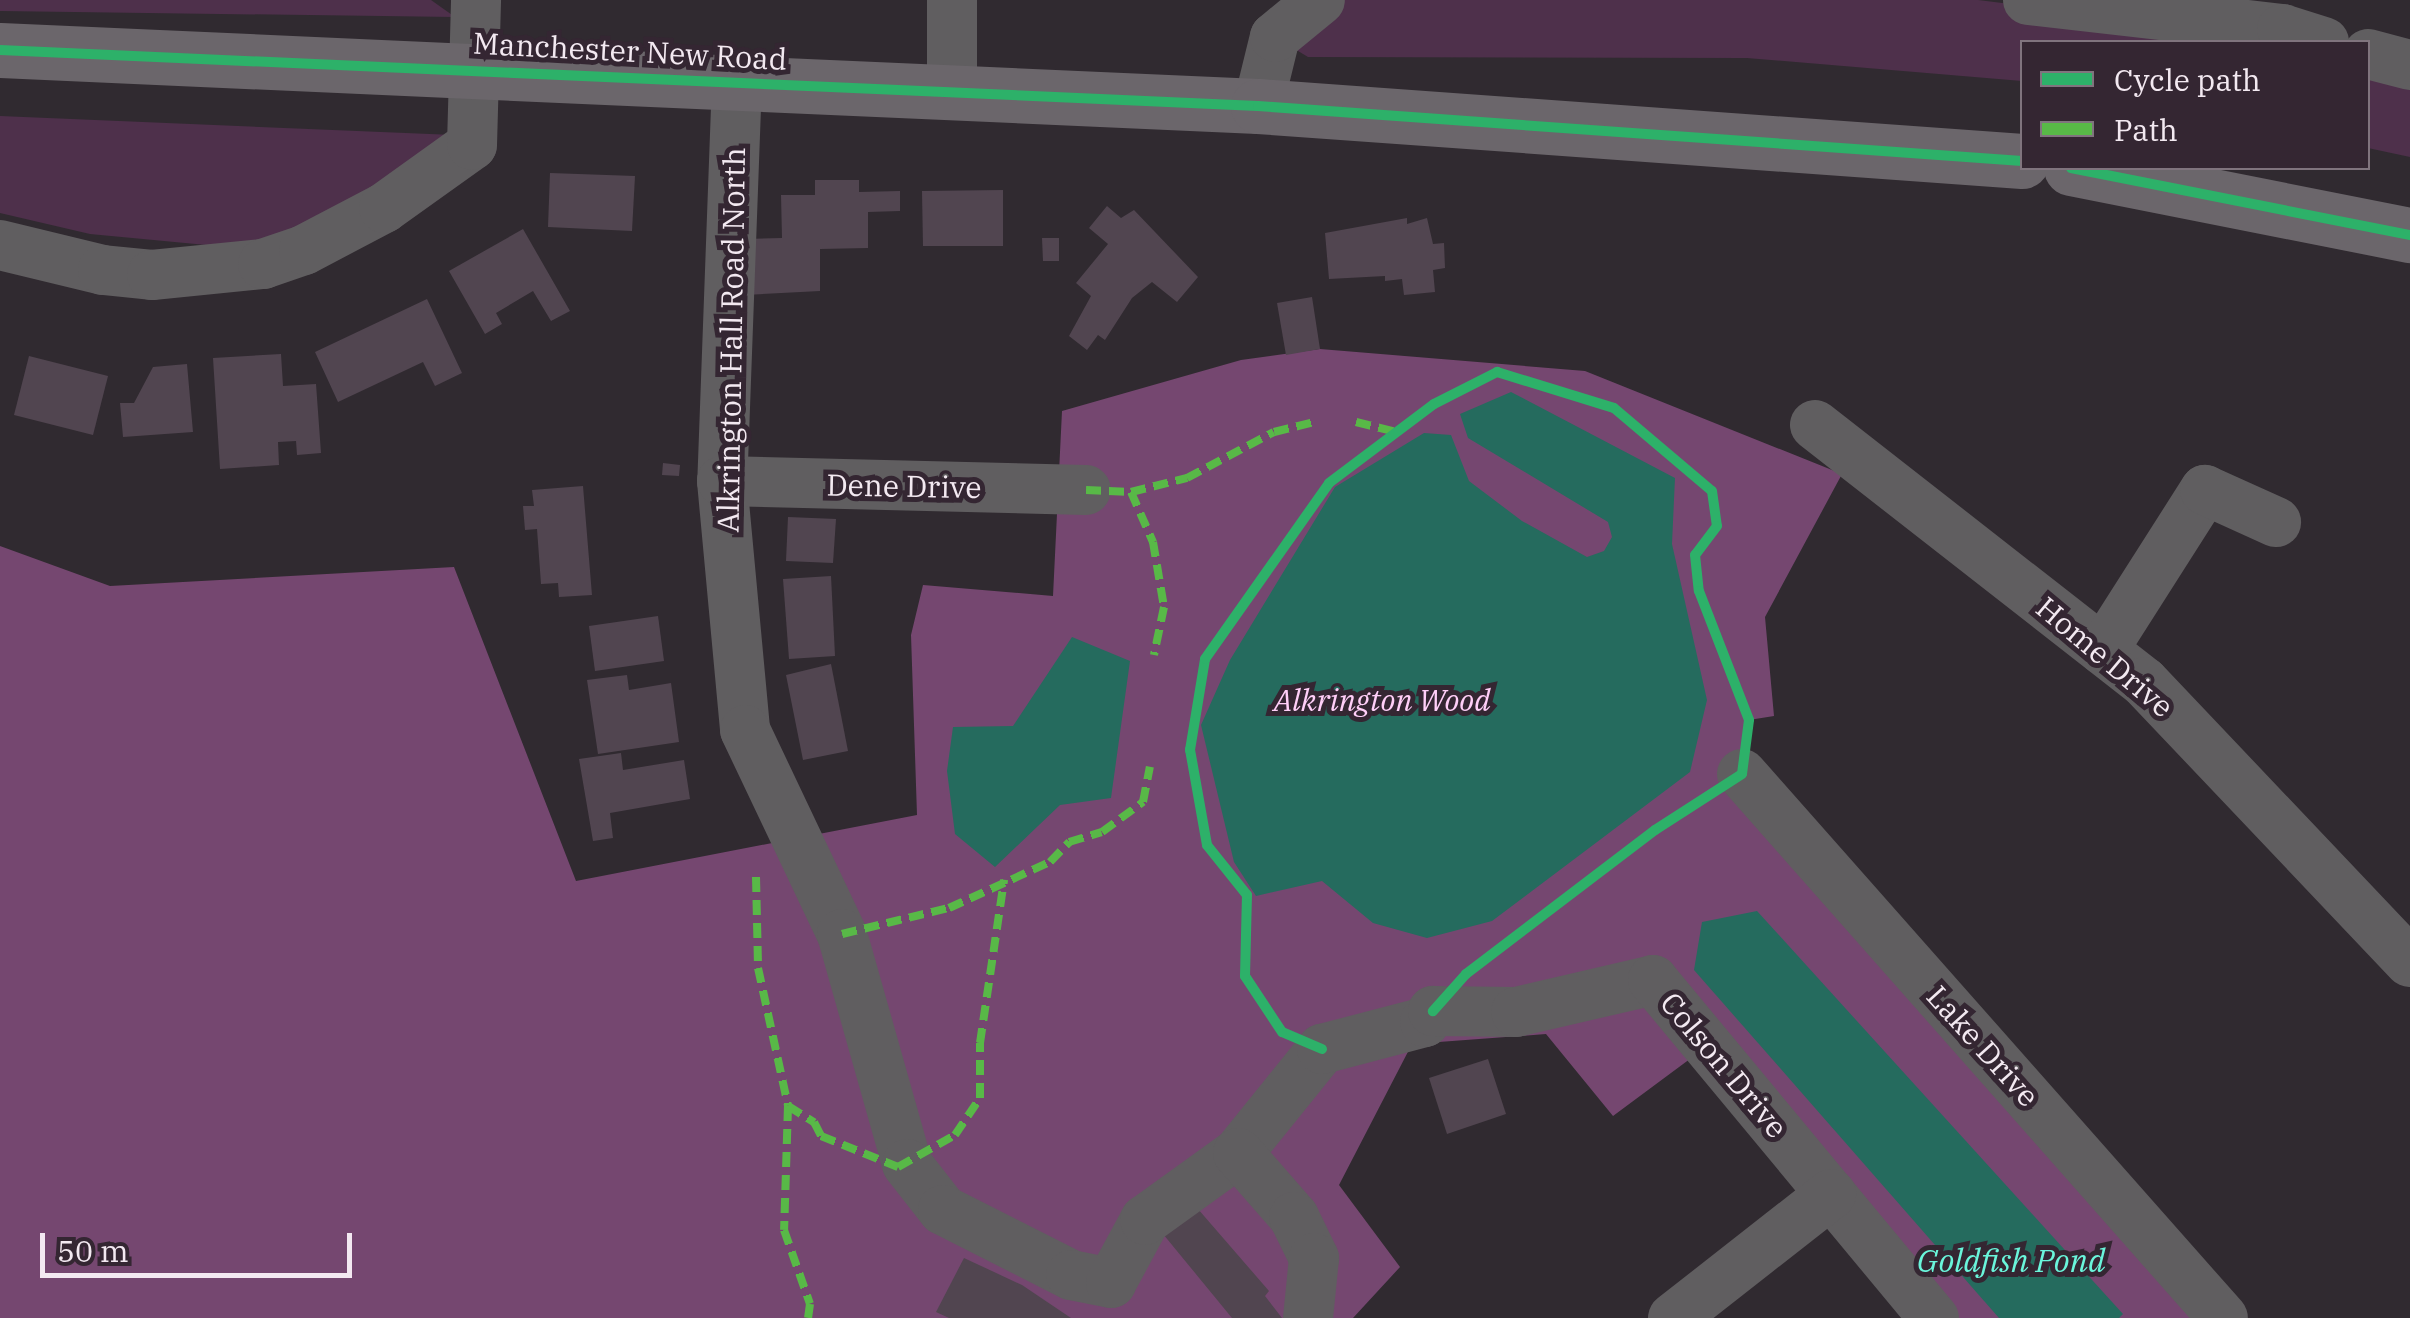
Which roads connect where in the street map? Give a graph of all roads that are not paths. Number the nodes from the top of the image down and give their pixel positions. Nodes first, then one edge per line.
1 (476, 0) edge
2 (952, 0) edge
3 (1320, 0) edge
4 (2028, 0) edge
5 (2318, 40) edge
6 (0, 50) edge
7 (2370, 55) edge
8 (2410, 65) edge
9 (477, 68) junction
10 (737, 80) junction
11 (952, 94) junction
12 (1258, 106) junction
13 (2020, 160) edge
14 (2086, 170) edge
15 (2410, 235) edge
16 (0, 245) edge
17 (1814, 425) dead end
18 (722, 481) junction
19 (1086, 490) dead end
20 (2276, 522) dead end
21 (2104, 650) junction
22 (1742, 774) dead end
23 (2410, 962) edge
24 (1238, 1153) junction
25 (1831, 1194) junction
26 (1308, 1318) edge
27 (1674, 1318) edge
28 (1934, 1318) edge
29 (2223, 1318) edge

1 - 9 street
2 - 11 street
3 - 12 street
4 - 5 street
6 - 9 main road, Manchester New Road
7 - 8 street
9 - 10 main road, Manchester New Road
9 - 16 street
10 - 11 main road, Manchester New Road
10 - 18 street, Alkrington Hall Road North
11 - 12 main road, Manchester New Road
12 - 13 main road, Manchester New Road
14 - 15 main road
17 - 21 street, Home Drive
18 - 19 street, Dene Drive
18 - 24 street, Alkrington Hall Road North
20 - 21 street
21 - 23 street, Home Drive
22 - 29 street, Lake Drive
24 - 25 street, Colson Drive
24 - 26 street
25 - 27 street
25 - 28 street, Colson Drive

